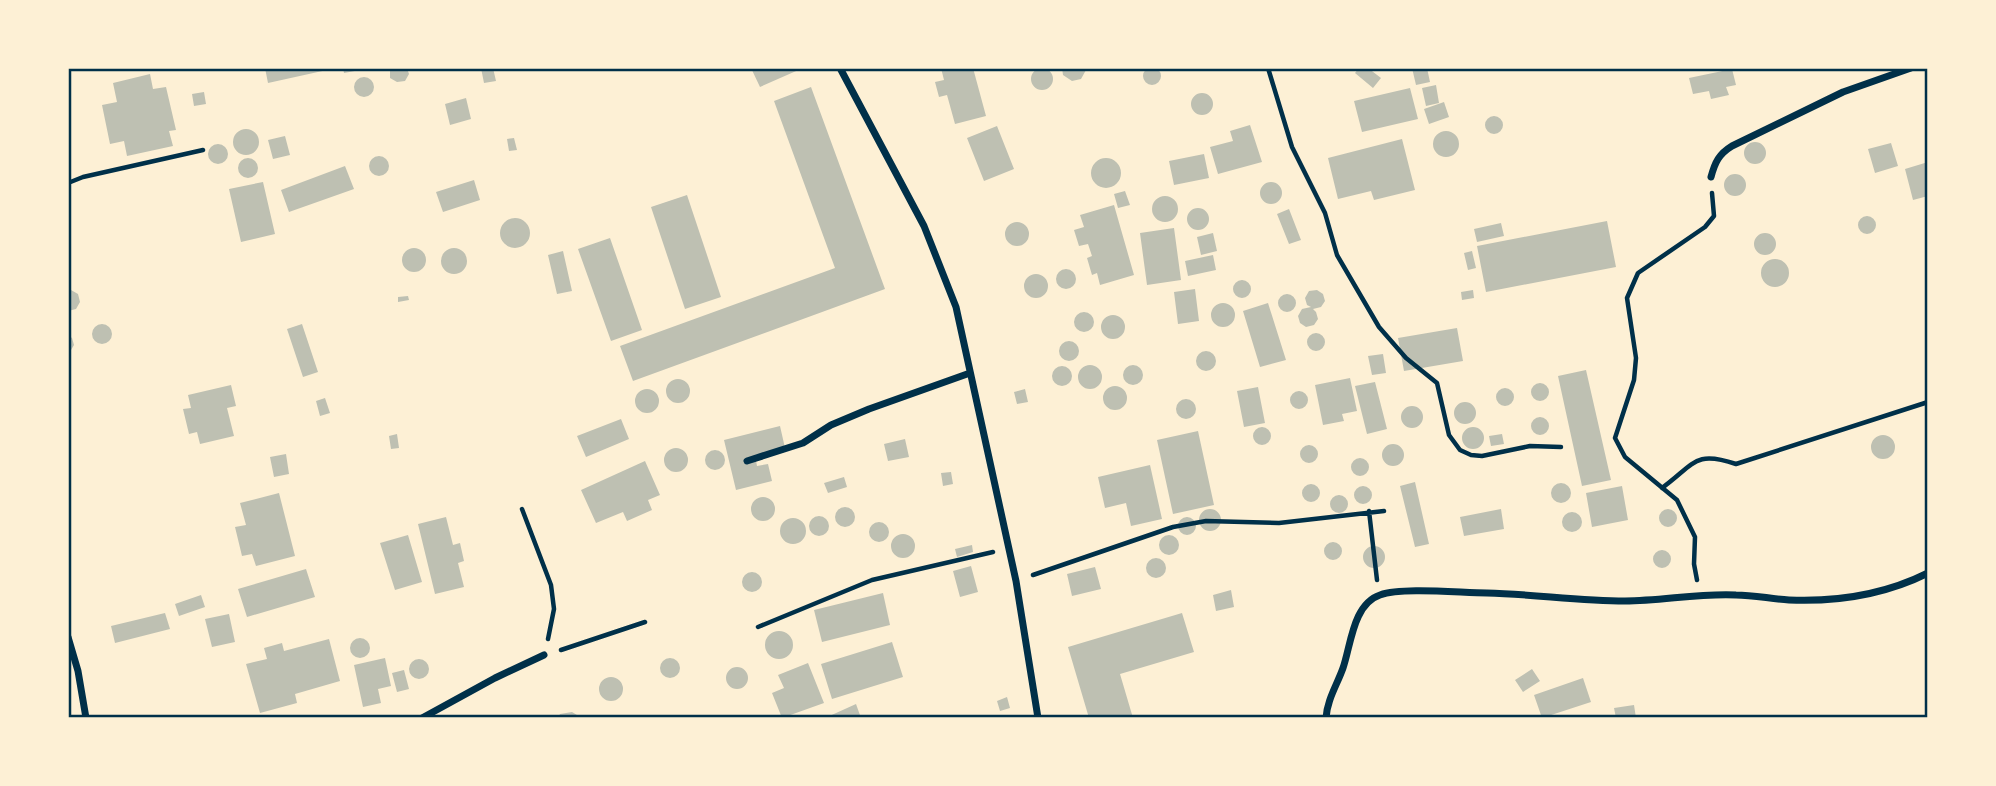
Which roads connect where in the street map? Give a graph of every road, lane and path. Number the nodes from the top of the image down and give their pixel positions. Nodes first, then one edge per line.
1 (840, 68) edge
2 (1268, 68) edge
3 (1911, 68) edge
4 (204, 150) dead end
5 (1711, 177) joint
6 (68, 183) edge
7 (970, 373) junction
8 (1928, 402) edge
9 (1561, 447) dead end
10 (747, 461) dead end
11 (1662, 488) junction
12 (522, 509) dead end
13 (1369, 511) junction
14 (1384, 511) dead end
15 (1008, 549) junction
16 (1928, 573) edge
17 (1016, 581) junction
18 (1380, 595) junction
19 (1700, 595) junction
20 (645, 622) dead end
21 (758, 627) dead end
22 (68, 637) edge
23 (544, 654) junction
24 (86, 718) edge
25 (422, 718) edge
26 (1038, 718) edge
27 (1326, 718) edge

1 - 7 street
2 - 9 path
3 - 5 street
4 - 6 path
5 - 11 path
7 - 10 street
7 - 15 street
8 - 11 path
11 - 19 path
12 - 23 path
13 - 14 path
13 - 17 path
13 - 18 path
15 - 17 street
15 - 21 path
16 - 19 street
17 - 26 street
18 - 19 street
18 - 27 street
20 - 23 path
22 - 24 street
23 - 25 street

